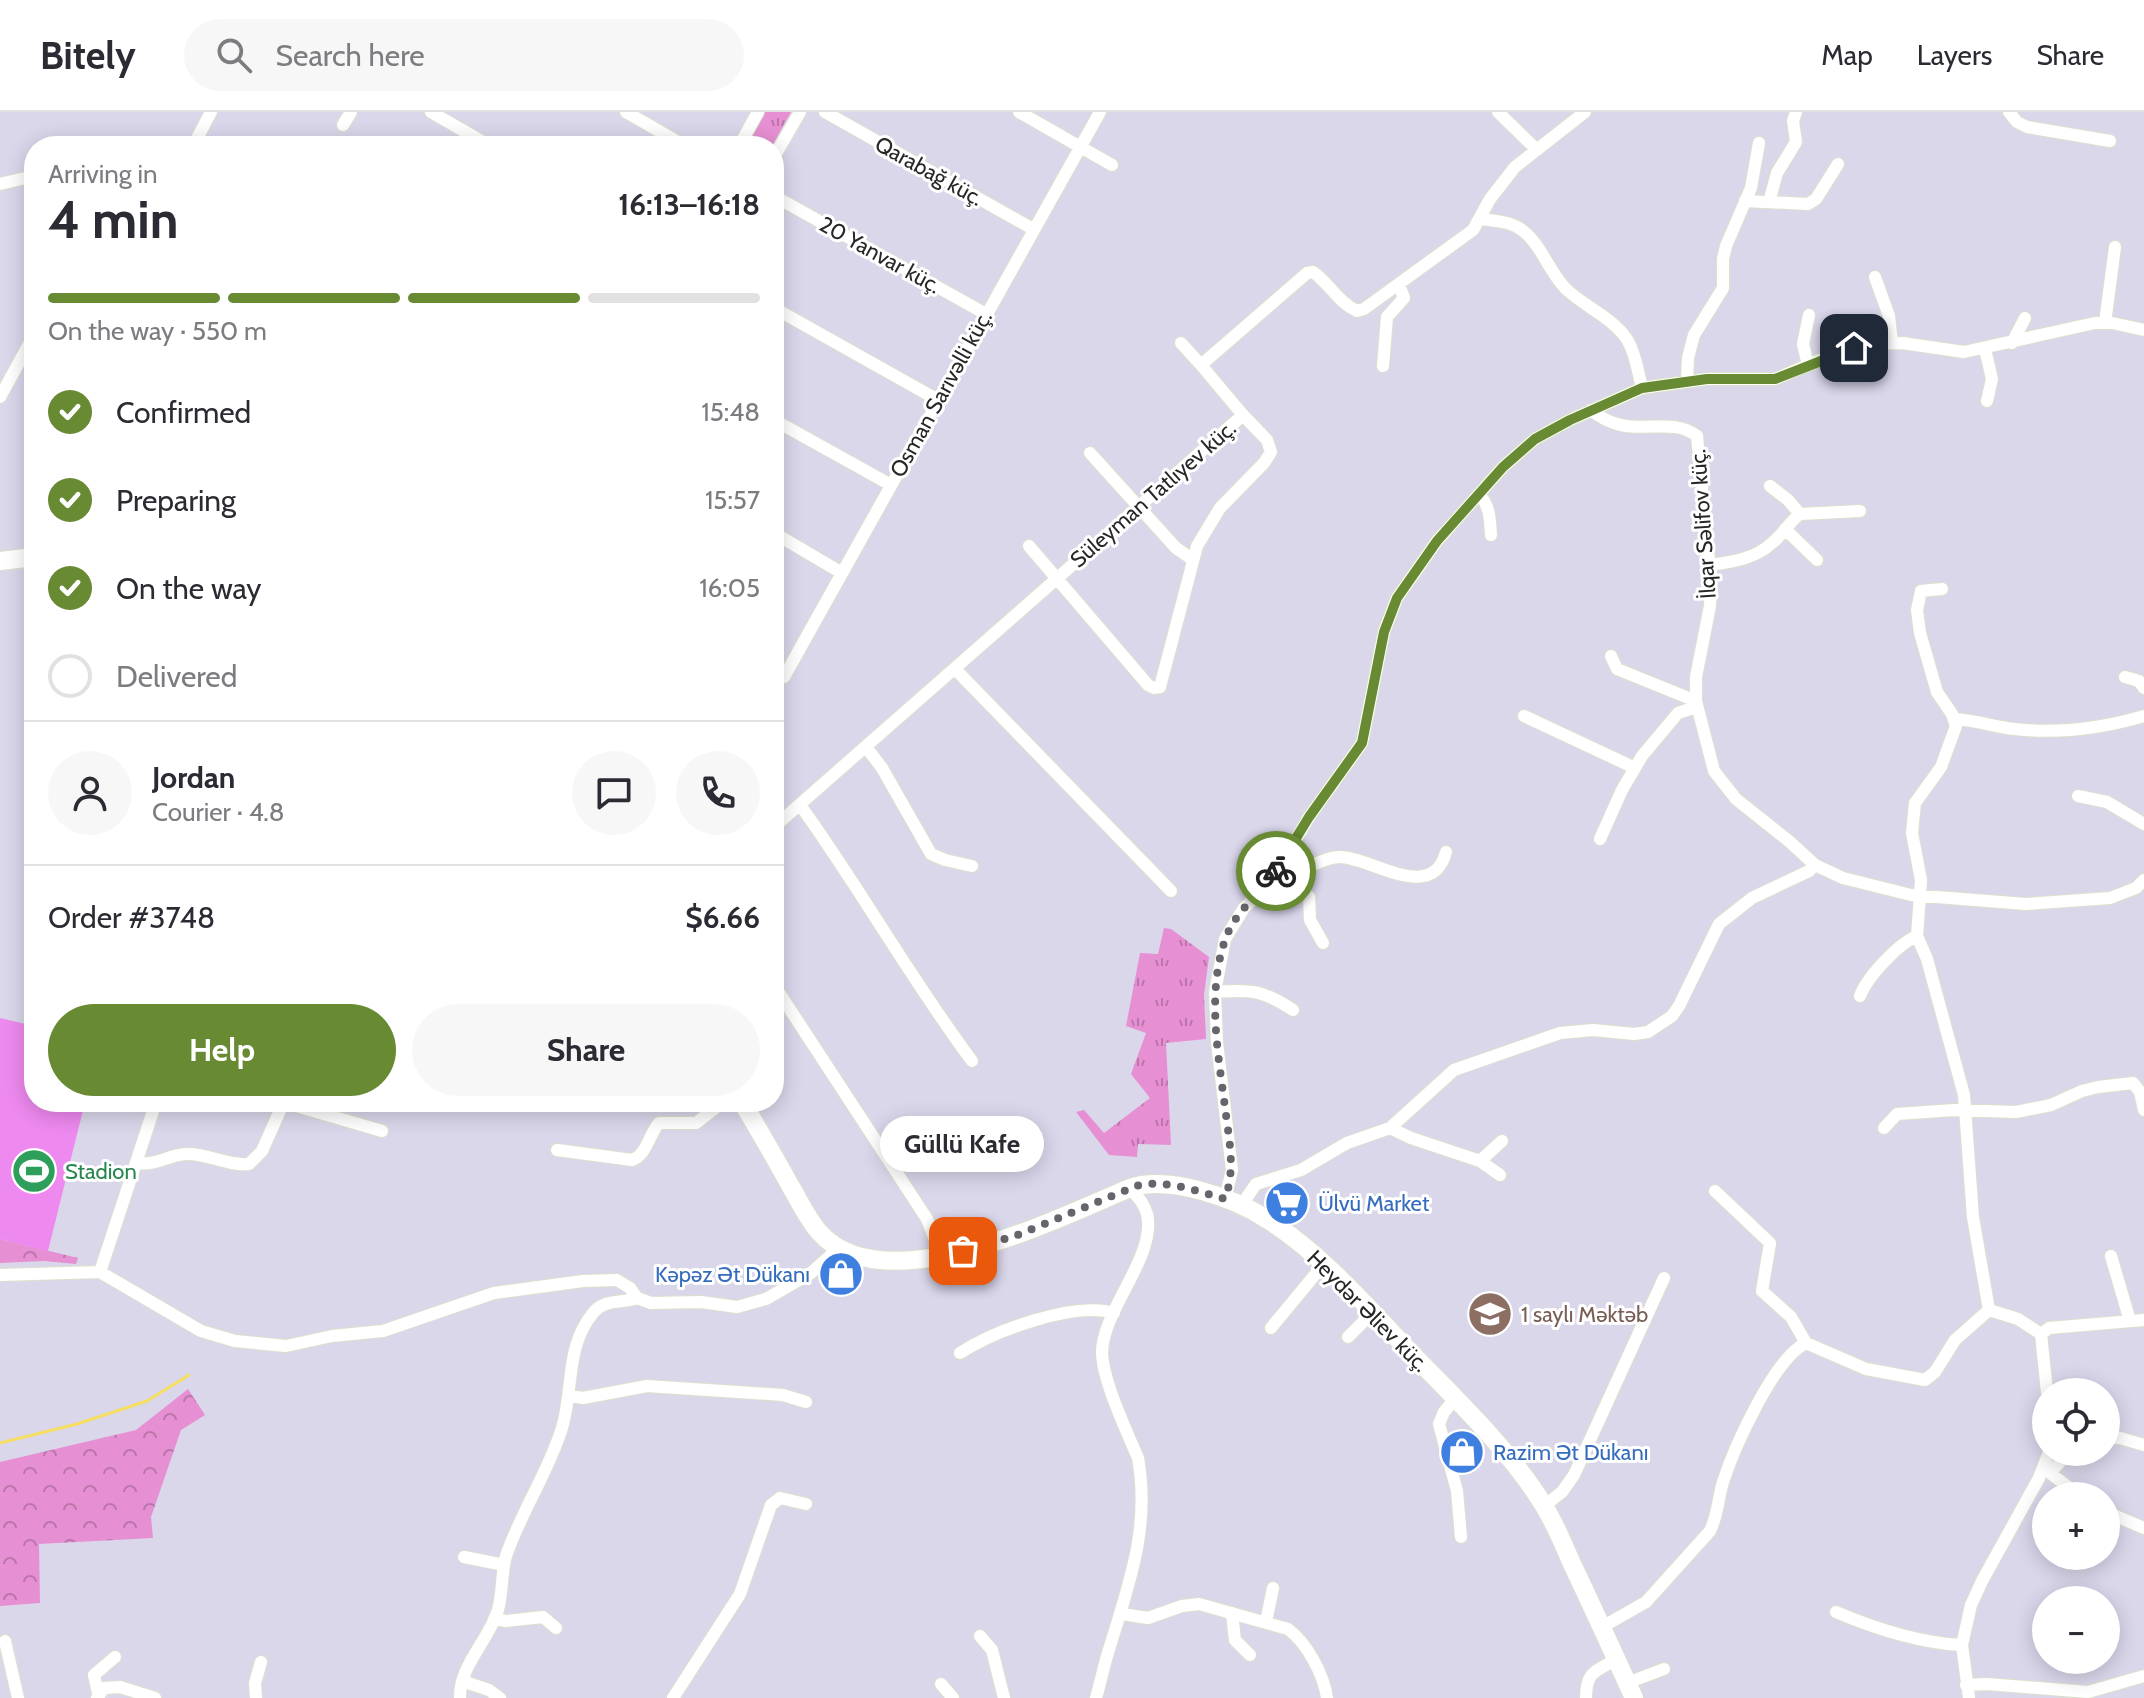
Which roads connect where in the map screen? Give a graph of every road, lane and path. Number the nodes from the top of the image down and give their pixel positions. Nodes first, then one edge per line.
1 (211, 112) edge
2 (351, 112) edge
3 (431, 112) edge
4 (626, 112) edge
5 (758, 112) edge
6 (800, 112) edge
7 (825, 112) edge
8 (1019, 112) edge
9 (1100, 112) edge
10 (1498, 112) edge
11 (1585, 112) edge
12 (1796, 112) edge
13 (2009, 112) edge
14 (343, 125) dead end
15 (198, 136) edge
16 (473, 136) edge
17 (668, 136) edge
18 (745, 136) edge
19 (784, 140) edge
20 (2110, 141) dead end
21 (1759, 143) dead end
22 (1080, 147) junction
23 (1537, 150) junction
24 (1838, 164) dead end
25 (1112, 165) dead end
26 (24, 178) edge
27 (0, 184) edge
28 (1745, 201) junction
29 (784, 202) edge
30 (1769, 202) junction
31 (1481, 219) junction
32 (1033, 229) junction
33 (2115, 247) dead end
34 (1875, 277) dead end
35 (1399, 285) junction
36 (784, 314) edge
37 (986, 314) junction
38 (1809, 315) dead end
39 (2025, 318) dead end
40 (2105, 323) junction
41 (2144, 330) edge
42 (1181, 343) dead end
43 (1892, 343) junction
44 (2012, 343) junction
45 (1985, 349) junction
46 (24, 353) edge
47 (1201, 365) junction
48 (1808, 365) junction
49 (1383, 366) dead end
50 (1687, 381) junction
51 (1642, 388) junction
52 (0, 397) edge
53 (938, 400) junction
54 (1987, 401) dead end
55 (1591, 410) junction
56 (1243, 415) junction
57 (784, 426) edge
58 (1090, 453) dead end
59 (891, 485) junction
60 (1770, 486) dead end
61 (1479, 494) junction
62 (1139, 507) junction
63 (1860, 511) dead end
64 (1800, 514) junction
65 (1785, 529) junction
66 (1491, 535) dead end
67 (784, 540) edge
68 (1029, 546) dead end
69 (24, 548) edge
70 (0, 551) edge
71 (24, 558) edge
72 (1192, 559) junction
73 (1817, 560) dead end
74 (0, 561) edge
75 (1710, 565) junction
76 (842, 573) junction
77 (1058, 578) junction
78 (1942, 589) dead end
79 (1611, 656) dead end
80 (955, 669) junction
81 (784, 677) dead end
82 (2125, 677) dead end
83 (2144, 688) edge
84 (1696, 704) junction
85 (1524, 716) dead end
86 (2144, 716) edge
87 (1954, 719) junction
88 (866, 747) junction
89 (1635, 768) junction
90 (2078, 796) dead end
91 (800, 805) junction
92 (784, 819) edge
93 (2144, 824) edge
94 (1600, 839) dead end
95 (1446, 852) dead end
96 (1815, 865) junction
97 (972, 866) dead end
98 (1281, 875) junction
99 (2144, 880) edge
100 (1171, 891) dead end
101 (1920, 896) junction
102 (1917, 936) junction
103 (1323, 943) dead end
104 (1215, 992) junction
105 (1860, 996) dead end
106 (784, 1000) edge
107 (1293, 1010) dead end
108 (972, 1061) dead end
109 (1967, 1110) junction
110 (2144, 1110) edge
111 (153, 1112) edge
112 (279, 1112) edge
113 (317, 1112) edge
114 (710, 1112) edge
115 (748, 1112) edge
116 (1390, 1128) junction
117 (1884, 1128) dead end
118 (382, 1131) dead end
119 (1502, 1141) dead end
120 (557, 1150) dead end
121 (1480, 1161) junction
122 (137, 1163) junction
123 (1500, 1175) dead end
124 (1130, 1188) junction
125 (1715, 1191) dead end
126 (1233, 1202) junction
127 (839, 1248) junction
128 (941, 1256) junction
129 (2111, 1256) dead end
130 (1323, 1265) junction
131 (100, 1272) junction
132 (0, 1275) edge
133 (1664, 1278) dead end
134 (637, 1298) junction
135 (1989, 1310) junction
136 (1114, 1313) junction
137 (1372, 1313) junction
138 (2144, 1320) edge
139 (2130, 1321) junction
140 (1271, 1328) dead end
141 (2041, 1334) junction
142 (1348, 1337) dead end
143 (1806, 1343) junction
144 (960, 1353) dead end
145 (2046, 1378) edge
146 (569, 1396) junction
147 (1455, 1399) junction
148 (806, 1402) dead end
149 (2120, 1438) edge
150 (2144, 1445) edge
151 (2047, 1466) edge
152 (2052, 1466) edge
153 (2046, 1471) junction
154 (2061, 1482) edge
155 (806, 1504) dead end
156 (1544, 1506) junction
157 (2120, 1518) edge
158 (2144, 1528) edge
159 (1461, 1537) dead end
160 (464, 1557) dead end
161 (504, 1565) junction
162 (1273, 1588) dead end
163 (1836, 1612) dead end
164 (1232, 1613) junction
165 (1122, 1614) junction
166 (494, 1619) junction
167 (1266, 1622) junction
168 (1602, 1627) junction
169 (556, 1628) dead end
170 (980, 1636) dead end
171 (5, 1641) dead end
172 (1962, 1645) junction
173 (1250, 1655) dead end
174 (115, 1657) dead end
175 (1617, 1659) junction
176 (261, 1662) dead end
177 (1664, 1669) dead end
178 (2144, 1676) edge
179 (462, 1681) junction
180 (941, 1684) dead end
181 (1630, 1690) edge
182 (1968, 1692) edge
183 (98, 1696) edge
184 (18, 1698) edge
185 (155, 1698) edge
186 (256, 1698) edge
187 (460, 1698) edge
188 (500, 1698) edge
189 (673, 1698) edge
190 (953, 1698) edge
191 (1004, 1698) edge
192 (1096, 1698) edge
193 (1327, 1698) edge
194 (1586, 1698) edge

1 - 15 street
2 - 14 street
3 - 16 street
4 - 17 street
5 - 18 street
6 - 19 street
7 - 32 street, Qarabağ küç.
8 - 22 street
9 - 22 street, Osman Sarıvəlli küç.
10 - 23 street
11 - 23 street
12 - 30 street
13 - 20 street
21 - 28 street
22 - 25 street
22 - 32 street, Osman Sarıvəlli küç.
23 - 31 street
24 - 30 street
26 - 27 street
28 - 30 street
28 - 50 street
29 - 37 street, 20 Yanvar küç.
31 - 35 street
31 - 51 street
32 - 37 street, Osman Sarıvəlli küç.
33 - 40 street
34 - 43 street
35 - 47 street
35 - 49 street
36 - 53 street
37 - 53 street, Osman Sarıvəlli küç.
38 - 48 street
39 - 44 street
40 - 41 street
40 - 44 street
42 - 47 street, Süleyman Tatlıyev küç.
43 - 45 street
43 - 48 street
44 - 45 street
45 - 54 street
46 - 52 street
47 - 56 street, Süleyman Tatlıyev küç.
48 - 50 street
50 - 51 street
51 - 55 street
53 - 59 street, Osman Sarıvəlli küç.
55 - 61 street
55 - 75 street, İlqar Səlifov küç.
56 - 62 street, Süleyman Tatlıyev küç.
56 - 72 street
57 - 59 street
58 - 62 street
59 - 76 street, Osman Sarıvəlli küç.
60 - 64 street
61 - 66 street
61 - 98 street
62 - 72 street
62 - 77 street, Süleyman Tatlıyev küç.
63 - 64 street
64 - 65 street
65 - 73 street
65 - 75 street
67 - 76 street
68 - 77 street
69 - 70 main road
71 - 74 main road
72 - 77 street
75 - 84 street, İlqar Səlifov küç.
76 - 81 street, Osman Sarıvəlli küç.
77 - 80 street, Süleyman Tatlıyev küç.
78 - 87 street
79 - 84 street
80 - 88 street, Süleyman Tatlıyev küç.
80 - 100 street
82 - 83 street
84 - 89 street
84 - 96 street, İlqar Səlifov küç.
85 - 89 street
86 - 87 street
87 - 101 street
88 - 91 street, Süleyman Tatlıyev küç.
88 - 97 street
89 - 94 street
90 - 93 street
91 - 92 street, Süleyman Tatlıyev küç.
91 - 108 street
95 - 98 street
96 - 101 street, İlqar Səlifov küç.
96 - 116 street
98 - 103 street
98 - 104 street
99 - 101 street, İlqar Səlifov küç.
101 - 102 street
102 - 105 street
102 - 109 street
104 - 107 street
104 - 126 street
106 - 128 street
109 - 110 street
109 - 117 street
109 - 135 street
111 - 122 street
112 - 122 street
113 - 118 street
114 - 120 street
115 - 127 main road, Heydər Əliev küç.
116 - 121 street
116 - 126 street
119 - 121 street
121 - 123 street
122 - 131 street
124 - 126 main road, Heydər Əliev küç.
124 - 128 main road, Heydər Əliev küç.
124 - 136 street
125 - 143 street
126 - 130 main road, Heydər Əliev küç.
127 - 128 main road, Heydər Əliev küç.
127 - 134 street
129 - 139 street
130 - 137 main road, Heydər Əliev küç.
130 - 140 street
131 - 132 street
131 - 134 street
133 - 156 street
134 - 146 street
135 - 141 street
135 - 143 street
136 - 144 street
136 - 165 street
137 - 142 street
137 - 147 main road, Heydər Əliev küç.
138 - 139 street
139 - 141 street
141 - 145 street
143 - 168 street
146 - 148 street
146 - 161 street
147 - 156 main road, Heydər Əliev küç.
147 - 159 street
149 - 150 street
151 - 153 street
152 - 153 street
153 - 154 street
153 - 172 street
155 - 189 street
156 - 168 main road, Heydər Əliev küç.
157 - 158 street
160 - 161 street
161 - 166 street
162 - 167 street
163 - 172 street
164 - 165 street
164 - 167 street
164 - 173 street
165 - 192 street
166 - 169 street
166 - 179 street
167 - 193 street
168 - 175 main road, Heydər Əliev küç.
170 - 191 street
171 - 184 street
172 - 182 street
174 - 183 street
175 - 181 main road, Heydər Əliev küç.
175 - 194 street
176 - 186 street
177 - 181 street
178 - 182 street
179 - 187 street
179 - 188 street
180 - 190 street
183 - 185 street

